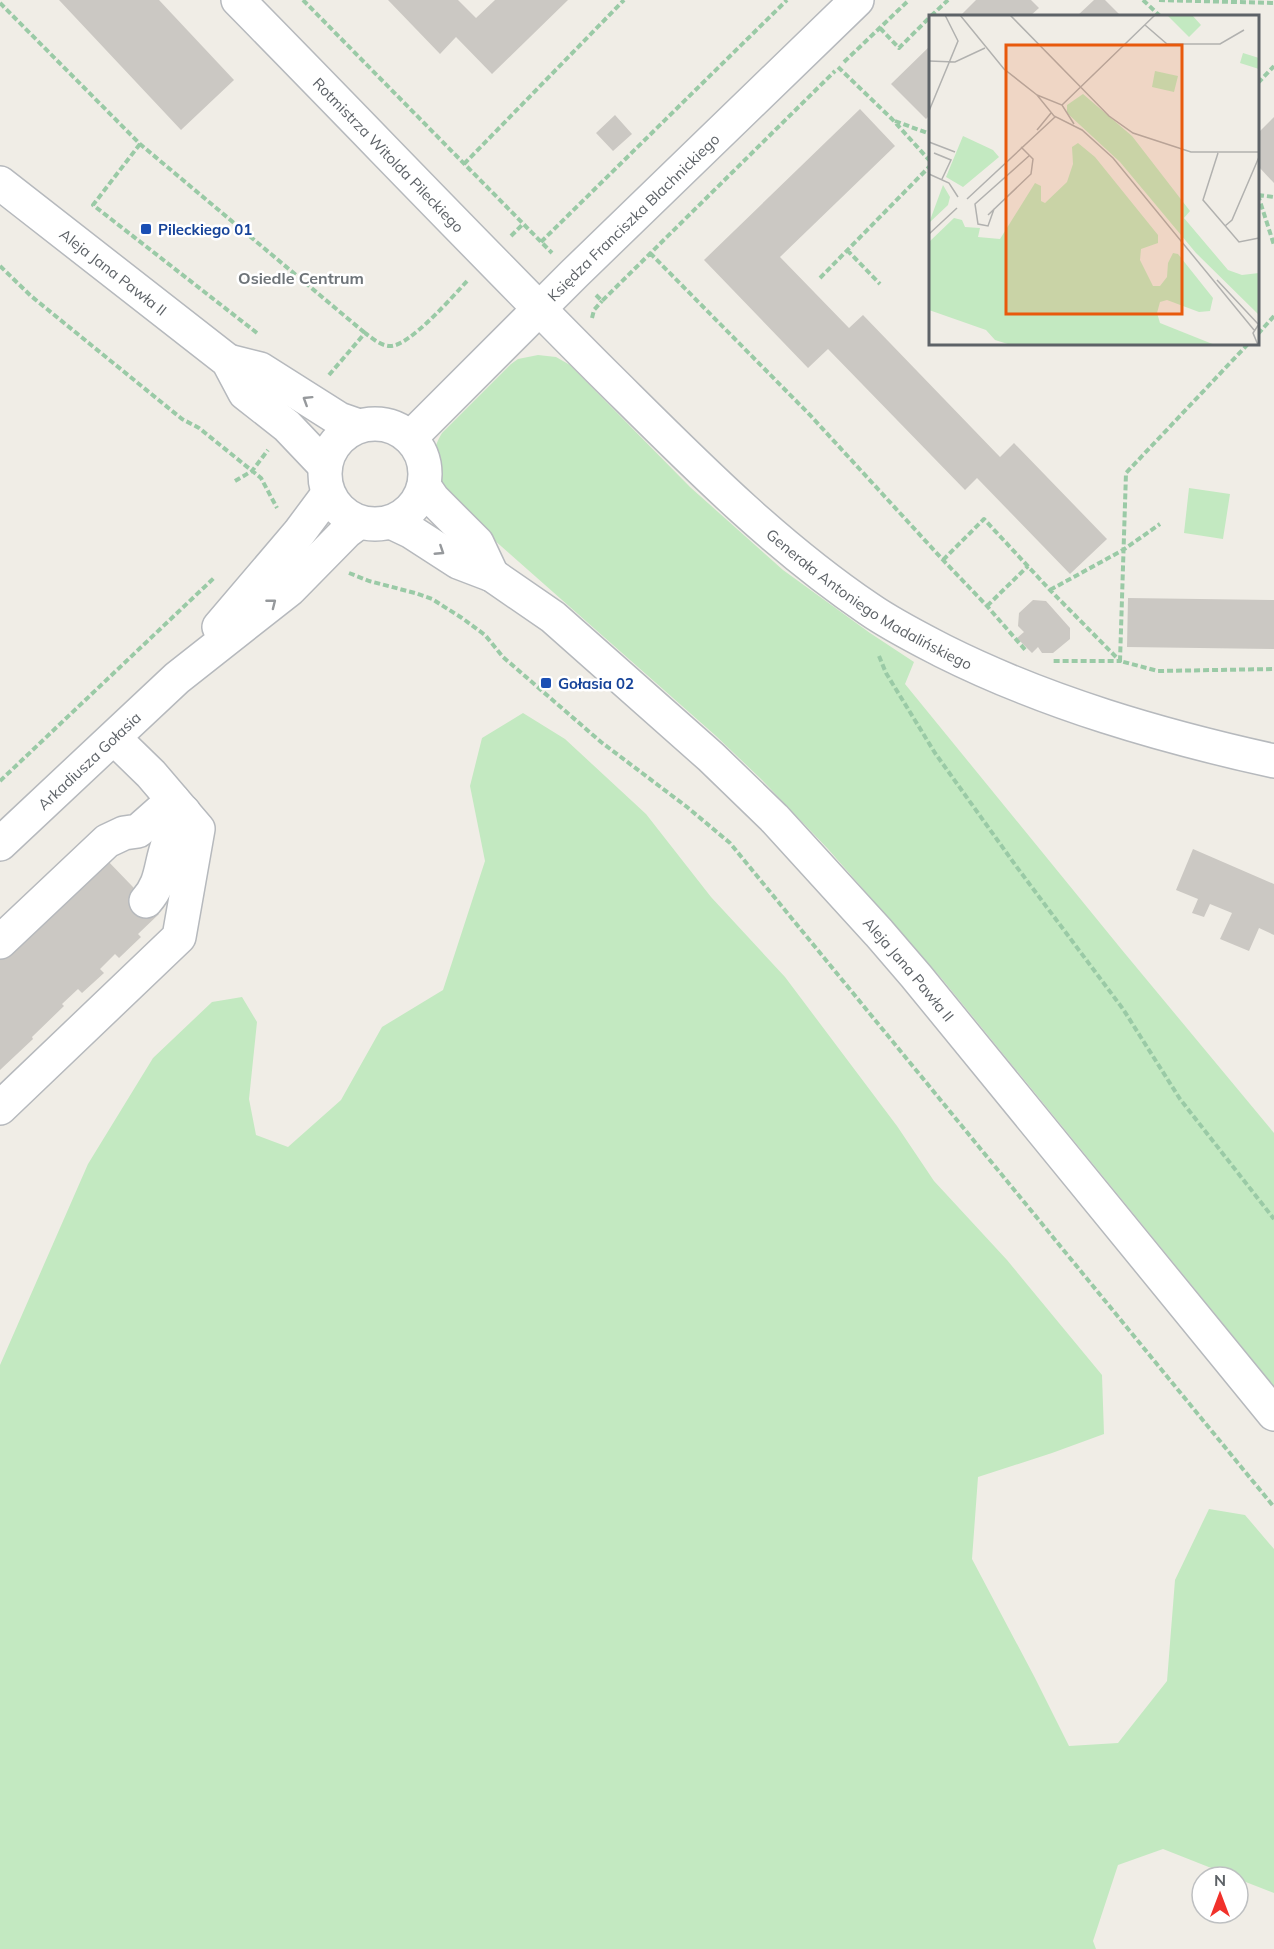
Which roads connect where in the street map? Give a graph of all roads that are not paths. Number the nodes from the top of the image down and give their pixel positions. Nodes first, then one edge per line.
1 (238, 0) edge
2 (857, 0) edge
3 (0, 183) edge
4 (540, 310) junction
5 (228, 361) junction
6 (359, 426) junction
7 (410, 438) junction
8 (326, 480) junction
9 (424, 486) junction
10 (375, 522) junction
11 (492, 574) junction
12 (177, 678) junction
13 (114, 738) junction
14 (1274, 761) edge
15 (179, 806) junction
16 (0, 844) edge
17 (146, 901) dead end
18 (0, 942) edge
19 (0, 1108) edge
20 (1274, 1414) edge

1 - 4 street, Rotmistrza Witolda Pileckiego
2 - 4 street, Księdza Franciszka Blachnickiego
3 - 5 street, Aleja Jana Pawła II
4 - 7 street, Księdza Franciszka Blachnickiego
4 - 14 street, Generała Antoniego Madalińskiego
6 -> 5 street, Aleja Jana Pawła II
5 - 8 street, Aleja Jana Pawła II
6 - 7 street
6 - 8 street
7 - 9 street
8 - 10 street
8 - 12 street, Arkadiusza Gołasia
9 - 10 street
9 - 11 street, Aleja Jana Pawła II
10 -> 11 street, Aleja Jana Pawła II
12 -> 10 street, Arkadiusza Gołasia
11 - 20 street, Aleja Jana Pawła II
12 - 13 street, Arkadiusza Gołasia
13 - 15 street
13 - 16 street, Arkadiusza Gołasia
15 - 17 street
15 - 18 street
15 - 19 street

